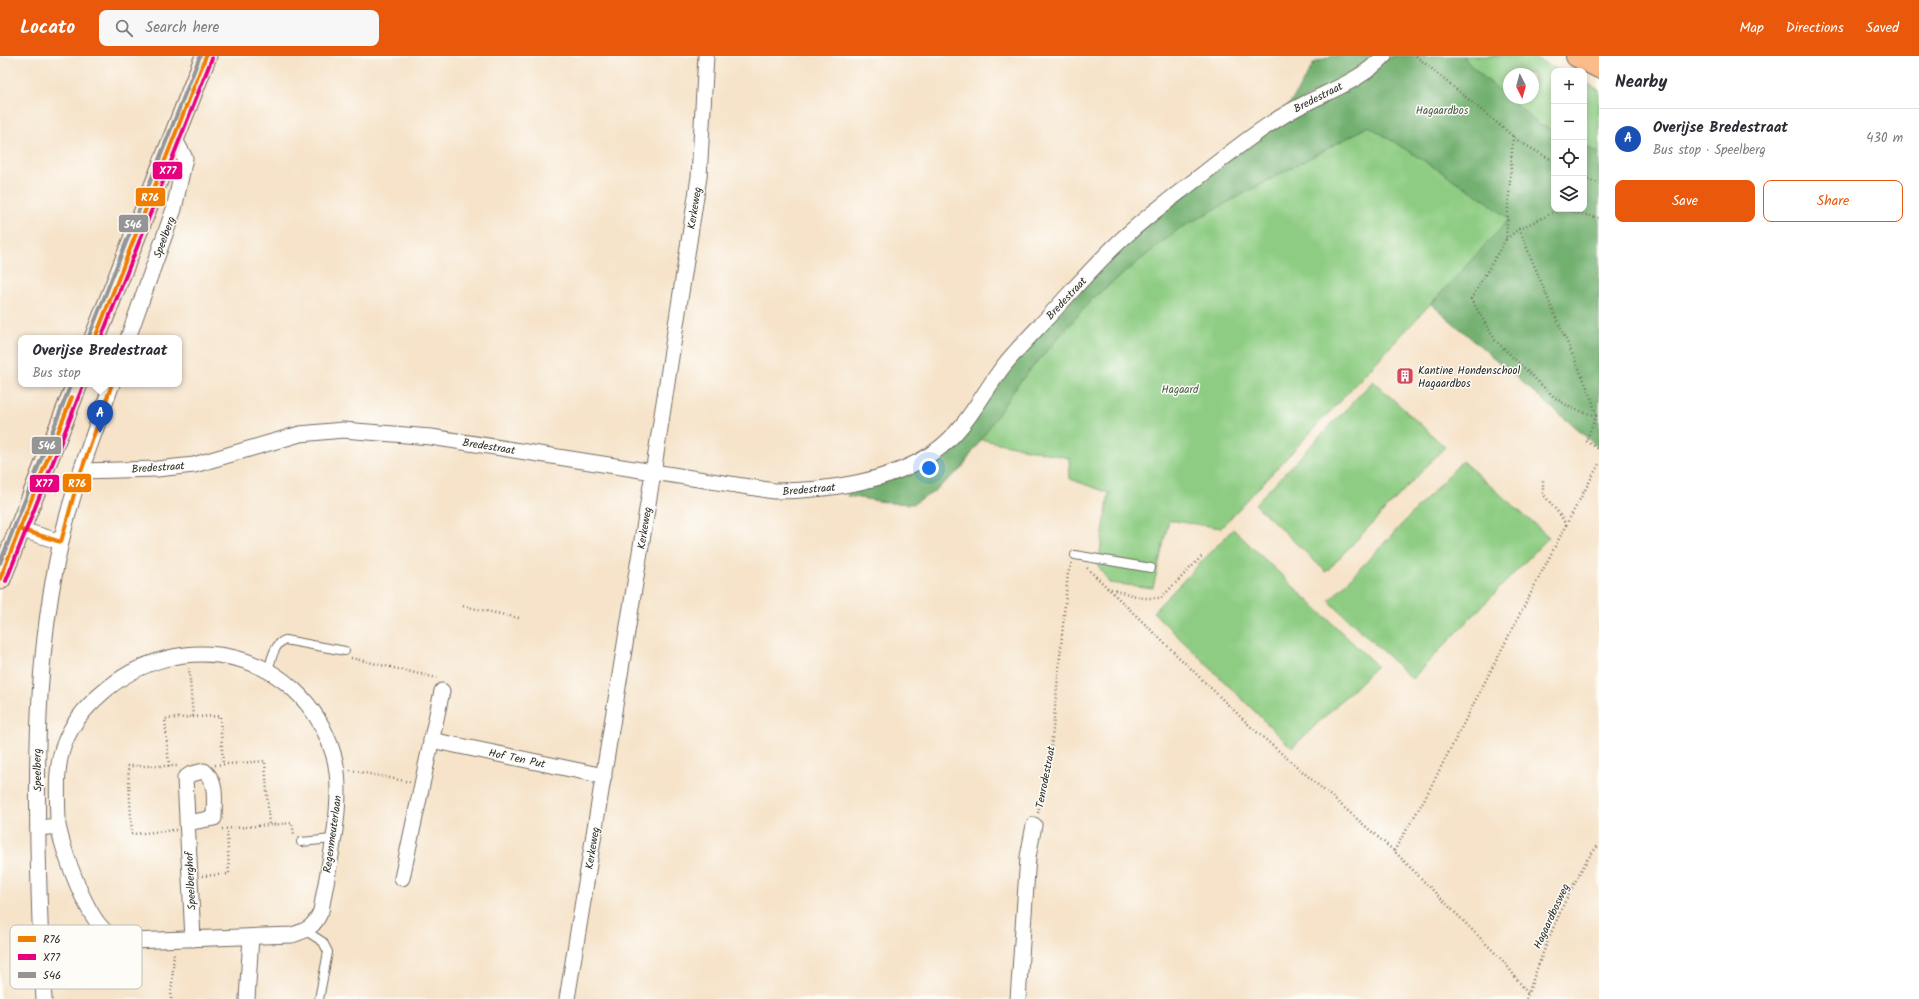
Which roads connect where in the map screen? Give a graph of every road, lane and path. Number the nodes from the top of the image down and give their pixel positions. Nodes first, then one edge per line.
1 (206, 56) edge
2 (706, 56) edge
3 (1384, 56) edge
4 (1416, 56) edge
5 (1577, 56) edge
6 (1599, 67) edge
7 (173, 136) junction
8 (1513, 136) junction
9 (1551, 159) edge
10 (1587, 180) edge
11 (1599, 183) edge
12 (1599, 218) edge
13 (1519, 229) junction
14 (1506, 240) junction
15 (96, 335) edge
16 (129, 335) edge
17 (76, 387) edge
18 (111, 387) edge
19 (1599, 412) edge
20 (1596, 416) junction
21 (1599, 449) edge
22 (1599, 464) edge
23 (81, 471) junction
24 (653, 473) junction
25 (1542, 478) dead end
26 (1566, 525) junction
27 (19, 529) junction
28 (61, 542) junction
29 (1075, 555) junction
30 (1202, 556) dead end
31 (1151, 568) dead end
32 (0, 579) edge
33 (1107, 588) junction
34 (463, 606) dead end
35 (519, 618) dead end
36 (346, 651) joint
37 (188, 654) junction
38 (268, 671) junction
39 (441, 685) joint
40 (192, 717) junction
41 (431, 740) junction
42 (223, 764) junction
43 (169, 766) junction
44 (183, 766) dead end
45 (204, 771) junction
46 (358, 772) dead end
47 (604, 776) junction
48 (422, 785) junction
49 (38, 806) junction
50 (58, 806) junction
51 (214, 818) junction
52 (269, 825) junction
53 (1034, 825) joint
54 (58, 826) junction
55 (187, 826) junction
56 (38, 828) junction
57 (227, 829) junction
58 (332, 839) junction
59 (301, 842) joint
60 (1599, 845) edge
61 (1394, 851) junction
62 (190, 877) junction
63 (402, 878) dead end
64 (40, 925) edge
65 (100, 925) edge
66 (306, 931) junction
67 (251, 937) junction
68 (174, 939) junction
69 (193, 939) junction
70 (142, 940) edge
71 (43, 989) edge
72 (1528, 994) junction
73 (44, 999) edge
74 (171, 999) edge
75 (247, 999) edge
76 (319, 999) edge
77 (567, 999) edge
78 (1018, 999) edge
79 (1526, 999) edge

1 - 7 main road
2 - 24 street, Kerkeweg
3 - 24 street, Bredestraat
4 - 8 path
5 - 6 highway
7 - 15 main road
7 - 16 street, Speelberg
8 - 9 path
8 - 14 path
10 - 11 path
12 - 13 path
13 - 14 path
13 - 20 path
14 - 20 path
17 - 27 main road
18 - 23 street, Speelberg
19 - 20 path
20 - 21 path
22 - 26 path
23 - 24 street, Bredestraat
23 - 28 street, Speelberg
24 - 47 street, Kerkeweg
25 - 26 path
26 - 61 path
27 - 28 street
27 - 32 main road
28 - 49 street, Speelberg
29 - 31 lane
29 - 33 path
29 - 53 path, Tenrodestraat
30 - 33 path
33 - 61 path
34 - 35 path
36 - 38 lane
36 - 39 path
37 - 38 street, Regenmeuterlaan
37 - 40 path
37 - 50 street, Regenmeuterlaan
38 - 58 street, Regenmeuterlaan
39 - 41 street
40 - 42 path
40 - 43 path
41 - 47 street, Hof Ten Put
41 - 48 street
42 - 45 path
42 - 52 path
43 - 44 path
43 - 55 path
45 - 51 street
45 - 55 street, Speelberghof
46 - 48 path
47 - 77 street, Kerkeweg
48 - 63 street
49 - 50 street
49 - 56 street, Speelberg
50 - 54 street, Regenmeuterlaan
51 - 55 street
51 - 57 path
52 - 57 path
52 - 59 path
53 - 78 street
54 - 56 street
54 - 65 street, Regenmeuterlaan
55 - 62 street, Speelberghof
56 - 64 street, Speelberg
57 - 62 path
58 - 59 lane
58 - 66 street, Regenmeuterlaan
60 - 72 path, Hagaardbosweg
61 - 72 path
62 - 69 street, Speelberghof
66 - 67 street, Regenmeuterlaan
66 - 76 lane
67 - 69 street, Regenmeuterlaan
67 - 75 street
68 - 69 street, Regenmeuterlaan
68 - 70 street, Regenmeuterlaan
68 - 74 path
71 - 73 street, Speelberg
72 - 79 path, Hagaardbosweg

